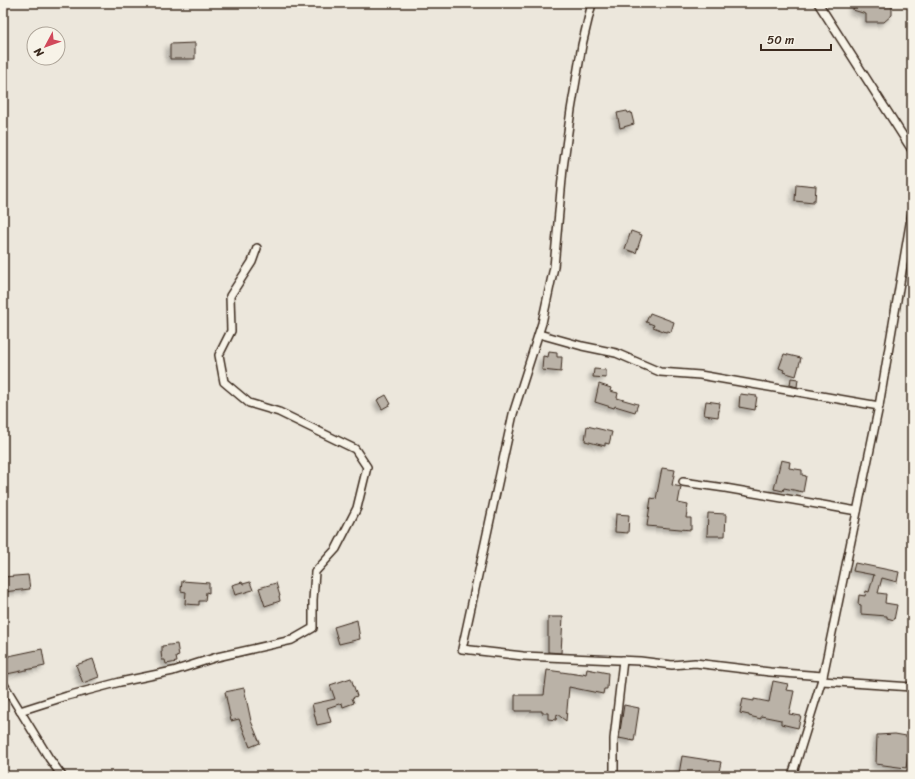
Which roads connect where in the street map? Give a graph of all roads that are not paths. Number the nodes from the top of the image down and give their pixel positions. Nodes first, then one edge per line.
1 (592, 3) edge
2 (818, 3) edge
3 (912, 150) edge
4 (912, 212) edge
5 (257, 248) dead end
6 (539, 334) junction
7 (879, 406) junction
8 (683, 482) dead end
9 (857, 511) junction
10 (623, 660) junction
11 (823, 678) junction
12 (3, 683) edge
13 (912, 687) edge
14 (20, 711) junction
15 (62, 776) edge
16 (612, 776) edge
17 (792, 776) edge

1 - 6 street
2 - 3 street
4 - 7 street
5 - 14 street
6 - 7 street
6 - 10 street
7 - 9 street
8 - 9 street
9 - 11 street
10 - 11 street
10 - 16 street
11 - 13 street
11 - 17 street
12 - 14 street
14 - 15 street

